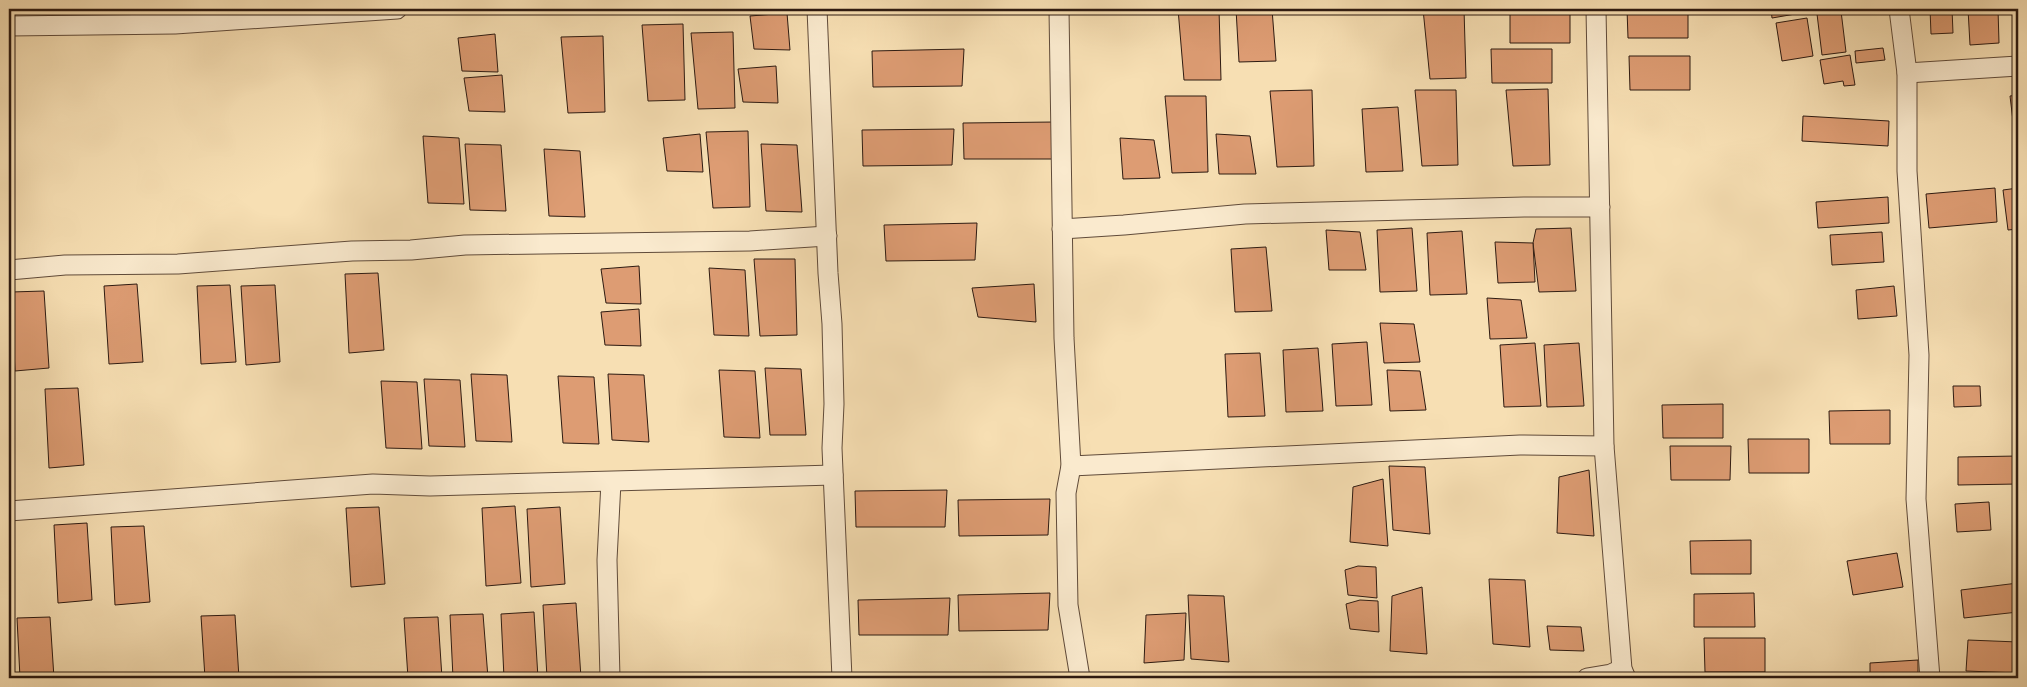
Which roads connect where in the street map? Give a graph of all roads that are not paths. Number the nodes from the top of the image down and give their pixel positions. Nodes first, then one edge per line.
1 (398, 9) edge
2 (817, 9) edge
3 (1059, 9) edge
4 (1596, 9) edge
5 (1899, 9) edge
6 (175, 16) edge
7 (9, 26) edge
8 (2018, 66) edge
9 (1907, 73) junction
10 (1600, 207) junction
11 (1062, 228) junction
12 (827, 236) junction
13 (9, 270) edge
14 (1604, 446) junction
15 (1071, 466) junction
16 (833, 475) junction
17 (611, 482) junction
18 (9, 511) edge
19 (1624, 674) edge
20 (610, 678) edge
21 (842, 678) edge
22 (1080, 678) edge
23 (1587, 678) edge
24 (1930, 678) edge

1 - 6 street
2 - 12 street
3 - 11 street
4 - 10 street
5 - 9 street
6 - 7 street
8 - 9 street
9 - 24 street
10 - 11 street
10 - 14 street
11 - 15 street
12 - 13 street
12 - 16 street
14 - 15 street
14 - 19 street
15 - 22 street
16 - 17 street
16 - 21 street
17 - 18 street
17 - 20 street
19 - 23 street

